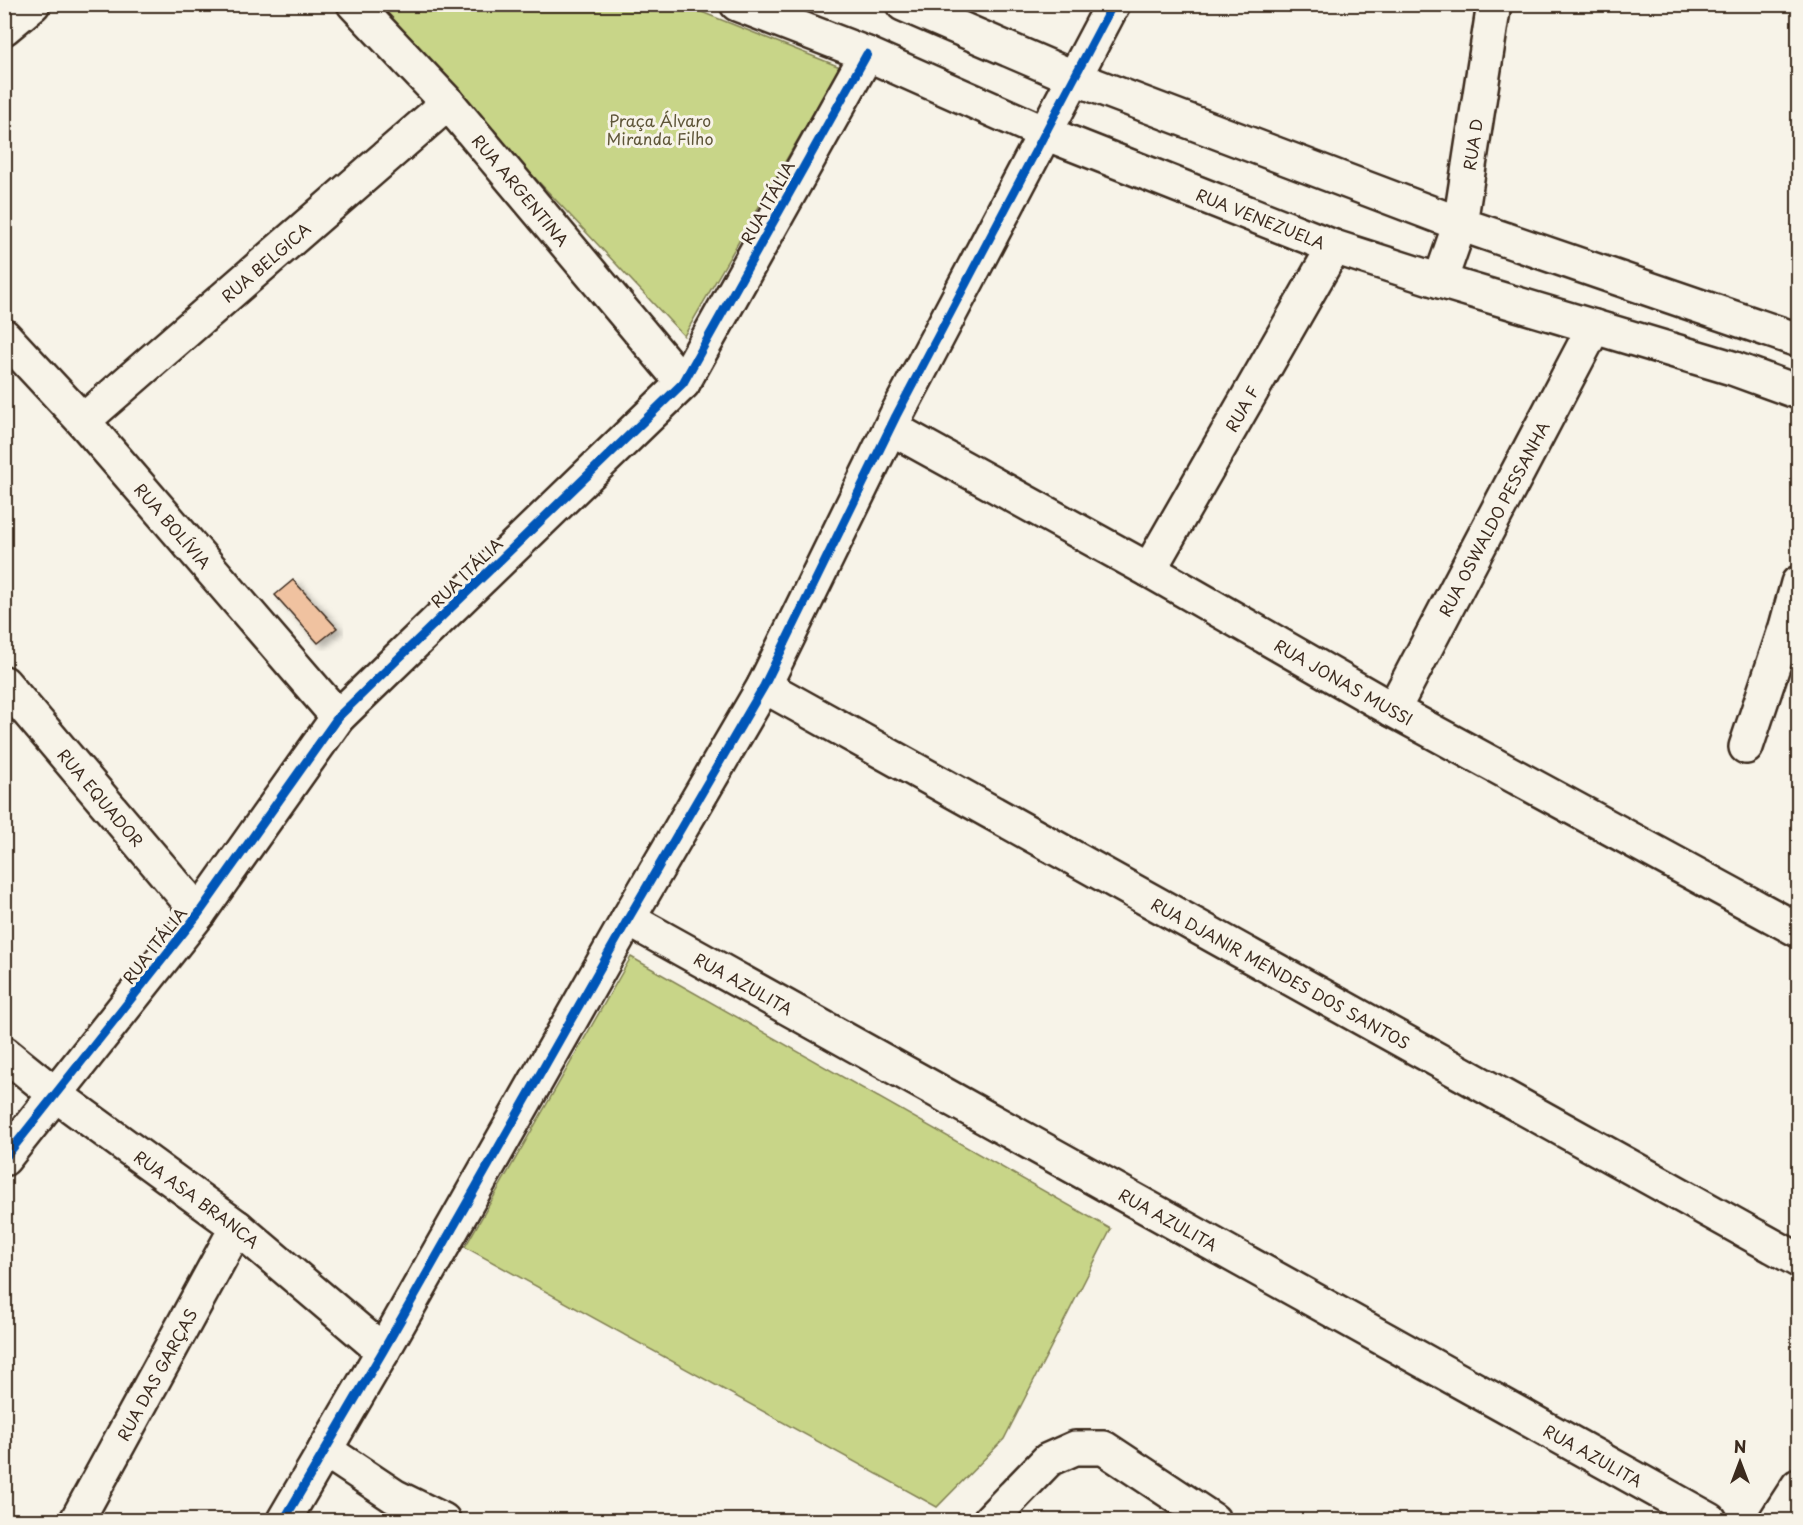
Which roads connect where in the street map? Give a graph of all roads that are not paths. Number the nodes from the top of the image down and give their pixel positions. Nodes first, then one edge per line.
1 (33, 4) edge
2 (354, 4) edge
3 (737, 4) edge
4 (903, 4) edge
5 (1113, 4) edge
6 (1494, 4) edge
7 (4, 28) edge
8 (867, 54) junction
9 (1075, 78) junction
10 (448, 104) junction
11 (1045, 133) junction
12 (1460, 224) junction
13 (1334, 247) junction
14 (1440, 281) junction
15 (1594, 327) junction
16 (4, 336) edge
17 (1798, 337) edge
18 (683, 382) junction
19 (1798, 392) edge
20 (83, 421) junction
21 (891, 428) junction
22 (1149, 570) junction
23 (1798, 584) edge
24 (1792, 629) edge
25 (4, 683) edge
26 (764, 686) junction
27 (1393, 710) junction
28 (338, 717) junction
29 (1746, 747) dead end
30 (199, 913) junction
31 (628, 919) junction
32 (1798, 930) edge
33 (4, 1053) edge
34 (56, 1095) junction
35 (4, 1159) edge
36 (237, 1227) junction
37 (1798, 1260) edge
38 (383, 1351) junction
39 (325, 1450) junction
40 (1798, 1486) edge
41 (77, 1521) edge
42 (284, 1521) edge
43 (443, 1521) edge
44 (990, 1521) edge
45 (1213, 1521) edge
46 (1710, 1521) edge
47 (1776, 1521) edge

1 - 7 street
2 - 10 street, RUA ARGENTINA
3 - 8 street, RUA VENEZUELA
4 - 9 street
5 - 9 street
6 - 12 street, RUA D
8 - 11 street, RUA VENEZUELA
8 - 18 street, RUA ITÁLIA
9 - 11 street
9 - 12 street
10 - 18 street, RUA ARGENTINA
10 - 20 street, RUA BELGICA
11 - 13 street, RUA VENEZUELA
11 - 21 street
12 - 14 street, RUA D
12 - 17 street
13 - 14 street, RUA VENEZUELA
13 - 22 street, RUA F
14 - 15 street, RUA VENEZUELA
15 - 19 street, RUA VENEZUELA
15 - 27 street, RUA OSWALDO PESSANHA
16 - 20 street, RUA BOLÍVIA
18 - 28 street, RUA ITÁLIA
20 - 28 street, RUA BOLÍVIA
21 - 22 street, RUA JONAS MUSSI
21 - 26 street
22 - 27 street, RUA JONAS MUSSI
23 - 24 street
24 - 29 street
25 - 30 street, RUA EQUADOR
26 - 31 street
26 - 37 street, RUA DJANIR MENDES DOS SANTOS
27 - 32 street, RUA JONAS MUSSI
28 - 30 street, RUA ITÁLIA
30 - 34 street, RUA ITÁLIA
31 - 38 street
31 - 46 street, RUA AZULITA
33 - 34 street, RUA ASA BRANCA
34 - 35 street, RUA ITÁLIA
34 - 36 street, RUA ASA BRANCA
36 - 38 street, RUA ASA BRANCA
36 - 41 street, RUA DAS GARÇAS
38 - 39 street
39 - 42 street
39 - 43 street
40 - 47 street
44 - 45 street

